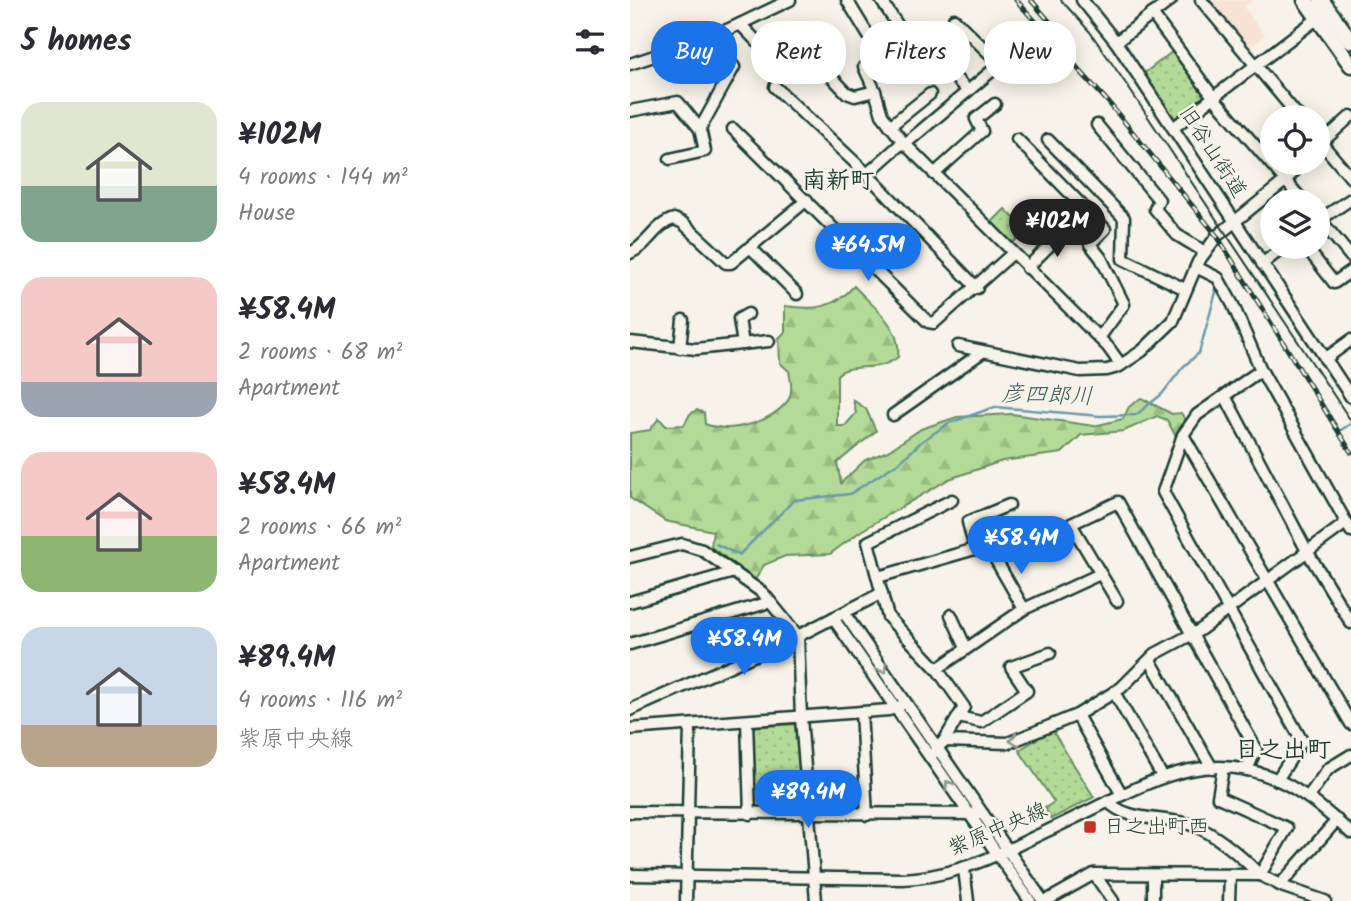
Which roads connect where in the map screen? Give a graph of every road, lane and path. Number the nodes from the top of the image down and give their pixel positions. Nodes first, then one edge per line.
1 (790, 0) edge
2 (847, 0) edge
3 (880, 0) edge
4 (1082, 0) edge
5 (1171, 0) edge
6 (1201, 0) edge
7 (1305, 0) edge
8 (1321, 0) edge
9 (1152, 14) junction
10 (1318, 18) junction
11 (954, 19) dead end
12 (894, 21) edge
13 (860, 22) edge
14 (740, 24) junction
15 (737, 25) edge
16 (1351, 41) edge
17 (1116, 42) junction
18 (651, 57) edge
19 (630, 64) edge
20 (1351, 65) edge
21 (1256, 66) junction
22 (725, 84) edge
23 (872, 84) edge
24 (961, 84) edge
25 (775, 87) dead end
26 (875, 90) junction
27 (968, 91) junction
28 (930, 94) dead end
29 (1214, 98) junction
30 (995, 104) dead end
31 (1289, 105) edge
32 (630, 111) edge
33 (1351, 116) edge
34 (1097, 125) dead end
35 (890, 126) junction
36 (1173, 128) junction
37 (700, 129) junction
38 (733, 129) dead end
39 (1330, 134) edge
40 (1017, 139) dead end
41 (1048, 140) dead end
42 (904, 143) junction
43 (1330, 155) edge
44 (670, 159) dead end
45 (867, 174) junction
46 (934, 174) junction
47 (1291, 175) edge
48 (1351, 178) edge
49 (1285, 181) junction
50 (1292, 189) edge
51 (807, 200) junction
52 (1351, 200) edge
53 (1330, 212) edge
54 (1235, 221) junction
55 (1067, 228) dead end
56 (1330, 233) edge
57 (750, 247) junction
58 (1205, 252) junction
59 (630, 253) edge
60 (1013, 253) junction
61 (1351, 257) edge
62 (1268, 259) edge
63 (1315, 259) edge
64 (1262, 264) junction
65 (1196, 267) junction
66 (1027, 268) junction
67 (1351, 271) edge
68 (976, 288) junction
69 (1185, 289) junction
70 (797, 294) dead end
71 (748, 314) dead end
72 (682, 320) dead end
73 (1099, 338) junction
74 (1351, 340) edge
75 (769, 341) dead end
76 (630, 342) edge
77 (743, 344) junction
78 (958, 346) dead end
79 (680, 348) junction
80 (981, 353) junction
81 (1325, 359) junction
82 (1121, 365) junction
83 (1261, 370) junction
84 (1226, 396) junction
85 (1351, 397) edge
86 (893, 415) dead end
87 (1183, 435) junction
88 (952, 500) dead end
89 (1009, 505) dead end
90 (1348, 527) edge
91 (1307, 551) junction
92 (630, 554) edge
93 (993, 555) dead end
94 (734, 572) junction
95 (1100, 574) junction
96 (878, 577) junction
97 (1268, 583) junction
98 (882, 593) junction
99 (1117, 601) dead end
100 (630, 602) edge
101 (770, 602) junction
102 (1229, 607) junction
103 (1024, 610) junction
104 (844, 613) junction
105 (951, 615) dead end
106 (834, 618) junction
107 (1351, 622) edge
108 (1192, 633) junction
109 (798, 636) junction
110 (630, 644) edge
111 (966, 648) junction
112 (1050, 653) dead end
113 (1150, 660) junction
114 (937, 669) junction
115 (1114, 692) junction
116 (907, 703) junction
117 (895, 708) junction
118 (630, 710) edge
119 (861, 712) junction
120 (1077, 715) junction
121 (958, 717) junction
122 (801, 718) junction
123 (747, 721) junction
124 (1351, 724) edge
125 (690, 725) junction
126 (630, 729) edge
127 (937, 749) junction
128 (1349, 760) edge
129 (1218, 768) junction
130 (1247, 770) junction
131 (1162, 776) junction
132 (1277, 780) junction
133 (1122, 795) junction
134 (1308, 797) junction
135 (1108, 802) junction
136 (630, 812) edge
137 (688, 813) junction
138 (750, 814) junction
139 (810, 814) junction
140 (983, 814) junction
141 (867, 815) junction
142 (970, 816) junction
143 (1337, 820) junction
144 (1351, 833) edge
145 (1003, 852) junction
146 (964, 869) junction
147 (1094, 874) junction
148 (630, 875) edge
149 (1153, 875) junction
150 (1230, 875) junction
151 (1260, 875) junction
152 (686, 876) junction
153 (815, 878) junction
154 (1280, 886) junction
155 (686, 901) edge
156 (816, 901) edge
157 (968, 901) edge
158 (1030, 901) edge
159 (1045, 901) edge
160 (1113, 901) edge
161 (1153, 901) edge
162 (1229, 901) edge
163 (1325, 901) edge

1 - 14 street
2 - 13 street
3 - 12 street
4 - 17 street, 旧谷山街道
5 - 9 street
6 - 21 street
7 - 10 highway
8 - 16 highway
9 - 17 street
9 - 29 street
10 - 20 highway
10 - 21 street
11 - 27 street
14 - 15 street
14 - 26 street
17 - 36 street, 旧谷山街道
18 - 19 street
21 - 29 street
21 - 31 street
22 - 37 street
23 - 26 street
24 - 27 street
25 - 45 street
26 - 35 street
27 - 42 street
28 - 35 street
29 - 36 street
29 - 49 street
30 - 46 street
32 - 37 street
33 - 39 street
34 - 58 street
35 - 42 street
36 - 54 street, 旧谷山街道
37 - 44 street
38 - 51 street
40 - 73 street
41 - 69 street
42 - 45 street
42 - 46 street
43 - 48 street
45 - 68 street
46 - 60 street
47 - 49 street
49 - 50 street
49 - 54 street
51 - 57 street
51 - 68 street
52 - 53 street
54 - 58 street
54 - 64 street, 旧谷山街道
55 - 66 street
56 - 61 street
57 - 59 street
57 - 70 street
58 - 65 street
60 - 66 street
60 - 68 street
62 - 64 street
63 - 67 street
64 - 81 street, 旧谷山街道
65 - 69 street
65 - 83 street
66 - 73 street
69 - 82 street
71 - 77 street
72 - 79 street
73 - 82 street
74 - 81 street
75 - 77 street
76 - 79 street
77 - 79 street
78 - 80 street
80 - 82 street
80 - 86 street
81 - 85 street, 旧谷山街道
83 - 84 street
83 - 90 street
84 - 87 street
84 - 91 street
87 - 97 street
87 - 102 street
88 - 96 street
89 - 96 street
90 - 91 street
91 - 97 street
91 - 107 street
92 - 94 street
93 - 103 street
94 - 100 street
94 - 101 street
95 - 99 street
95 - 103 street
95 - 108 street
96 - 98 street
97 - 102 street
97 - 124 street
98 - 104 street
98 - 114 street
101 - 109 street
101 - 110 street
102 - 108 street
102 - 132 street
103 - 111 street
104 - 106 street
104 -> 116 street
105 - 111 street
106 - 109 street
106 - 117 street
108 - 113 street
108 - 130 street
109 - 118 street
109 - 122 street
111 - 114 street
112 - 121 street
113 - 115 street
113 - 129 street
114 - 121 street
115 - 120 street
115 - 131 street
116 - 117 street
116 - 127 street
117 - 119 street
117 - 127 street
119 - 122 street
119 - 141 street
120 -> 127 street
120 - 133 street
121 - 127 street
122 - 123 street
122 - 139 street
123 - 125 street
123 - 138 street
125 - 126 street
125 - 137 street
127 - 140 street
142 -> 127 street
128 - 134 street
129 - 130 street, 紫原中央線
129 - 131 street, 紫原中央線
129 - 151 street
130 - 132 street, 紫原中央線
131 - 133 street, 紫原中央線
132 - 134 street, 紫原中央線
133 - 135 street, 紫原中央線
134 - 143 street, 紫原中央線
135 - 145 street, 紫原中央線
135 - 151 street
136 - 137 street
137 - 138 street
137 - 152 street
138 - 139 street
139 - 141 street
139 - 153 street
140 - 142 street
140 - 145 street
141 - 142 street
142 - 145 street
143 - 144 street, 紫原中央線
143 - 154 street
145 - 146 street, 紫原中央線
145 - 158 street
145 - 159 street
146 - 153 street, 紫原中央線
146 - 157 street
147 - 149 street
147 - 159 street
147 - 160 street
148 - 152 street, 紫原中央線
149 - 150 street
149 - 161 street
150 - 151 street
150 - 162 street
151 - 154 street
152 - 153 street, 紫原中央線
152 - 155 street
153 - 156 street
154 - 163 street

